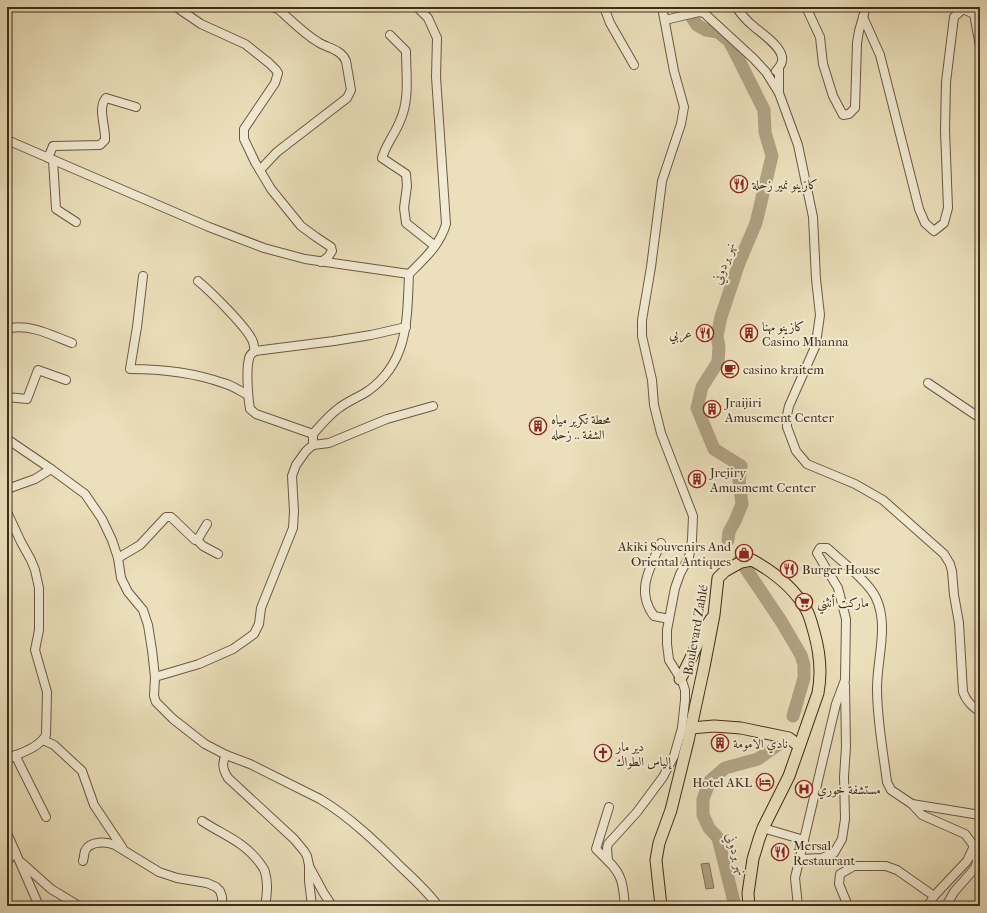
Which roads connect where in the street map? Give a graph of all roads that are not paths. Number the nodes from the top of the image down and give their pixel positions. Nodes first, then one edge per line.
1 (176, 7) edge
2 (274, 7) edge
3 (417, 7) edge
4 (604, 7) edge
5 (662, 7) edge
6 (736, 7) edge
7 (806, 7) edge
8 (866, 7) edge
9 (699, 11) edge
10 (864, 17) junction
11 (665, 20) junction
12 (390, 35) dead end
13 (980, 46) edge
14 (634, 65) dead end
15 (779, 68) junction
16 (766, 72) junction
17 (779, 93) junction
18 (136, 106) dead end
19 (7, 140) edge
20 (50, 159) junction
21 (260, 170) junction
22 (76, 222) dead end
23 (435, 246) junction
24 (321, 262) junction
25 (409, 274) junction
26 (143, 276) dead end
27 (198, 281) dead end
28 (406, 327) junction
29 (7, 332) edge
30 (72, 343) dead end
31 (255, 351) junction
32 (66, 380) dead end
33 (928, 383) dead end
34 (248, 395) junction
35 (7, 398) edge
36 (433, 406) dead end
37 (980, 418) edge
38 (313, 434) junction
39 (7, 439) edge
40 (313, 445) junction
41 (51, 469) junction
42 (7, 490) edge
43 (7, 512) edge
44 (207, 524) dead end
45 (197, 540) junction
46 (661, 543) dead end
47 (218, 554) dead end
48 (118, 558) junction
49 (714, 615) junction
50 (669, 619) junction
51 (155, 677) junction
52 (680, 679) junction
53 (845, 680) junction
54 (980, 712) edge
55 (686, 728) junction
56 (43, 740) junction
57 (799, 746) junction
58 (226, 755) junction
59 (11, 757) edge
60 (912, 804) junction
61 (609, 807) dead end
62 (980, 815) edge
63 (46, 817) dead end
64 (202, 821) dead end
65 (763, 828) junction
66 (7, 834) edge
67 (804, 840) junction
68 (974, 846) junction
69 (124, 850) junction
70 (15, 851) junction
71 (800, 858) junction
72 (83, 861) dead end
73 (608, 861) junction
74 (7, 862) edge
75 (20, 862) junction
76 (309, 865) junction
77 (934, 896) junction
78 (39, 906) edge
79 (79, 906) edge
80 (222, 906) edge
81 (265, 906) edge
82 (312, 906) edge
83 (332, 906) edge
84 (438, 906) edge
85 (624, 906) edge
86 (660, 906) edge
87 (749, 906) edge
88 (798, 906) edge
89 (848, 906) edge
90 (928, 906) edge
91 (946, 906) edge

1 - 21 street
2 - 21 street
3 - 23 street
4 - 14 street
5 - 11 street
6 - 15 street
7 - 10 street
8 - 10 street
9 - 11 street
9 - 16 street
10 - 13 street
11 - 50 street
12 - 23 street
15 - 16 street
15 - 17 street
16 - 17 street
17 - 54 street
18 - 20 street
19 - 20 street
20 - 22 street
20 - 24 street
21 - 24 street
23 - 25 street
24 - 25 street
25 - 28 street
26 - 34 street
27 - 31 street
28 - 31 street
28 - 38 street
29 - 30 street
31 - 34 street
32 - 35 street
33 - 37 street
34 - 38 street
36 - 40 street
38 - 40 street
39 - 41 street
40 - 51 street
41 - 42 street
41 - 48 street
43 - 56 street
44 - 45 street
45 - 47 street
45 - 48 street
46 - 50 street
48 - 51 street
49 - 52 main road
49 - 55 main road, Boulevard Zahlé
49 - 57 main road, Boulevard Zahlé
50 - 52 street
51 - 58 street
52 - 55 street
53 - 60 street
53 - 67 street
53 - 71 street
55 - 57 main road
55 - 73 street
55 - 86 main road, Boulevard Zahlé
56 - 59 street
56 - 69 street
57 - 65 main road, Boulevard Zahlé
58 - 76 street
58 - 84 street
59 - 63 street
60 - 62 street
60 - 68 street
61 - 73 street
64 - 81 street
65 - 67 street
65 - 87 main road, Boulevard Zahlé
66 - 70 street
67 - 71 street
68 - 77 street
68 - 91 street
69 - 72 street
69 - 80 street
70 - 74 street
70 - 75 street
71 - 88 street
73 - 85 street
75 - 78 street
75 - 79 street
76 - 82 street
76 - 83 street
77 - 89 street
77 - 90 street

